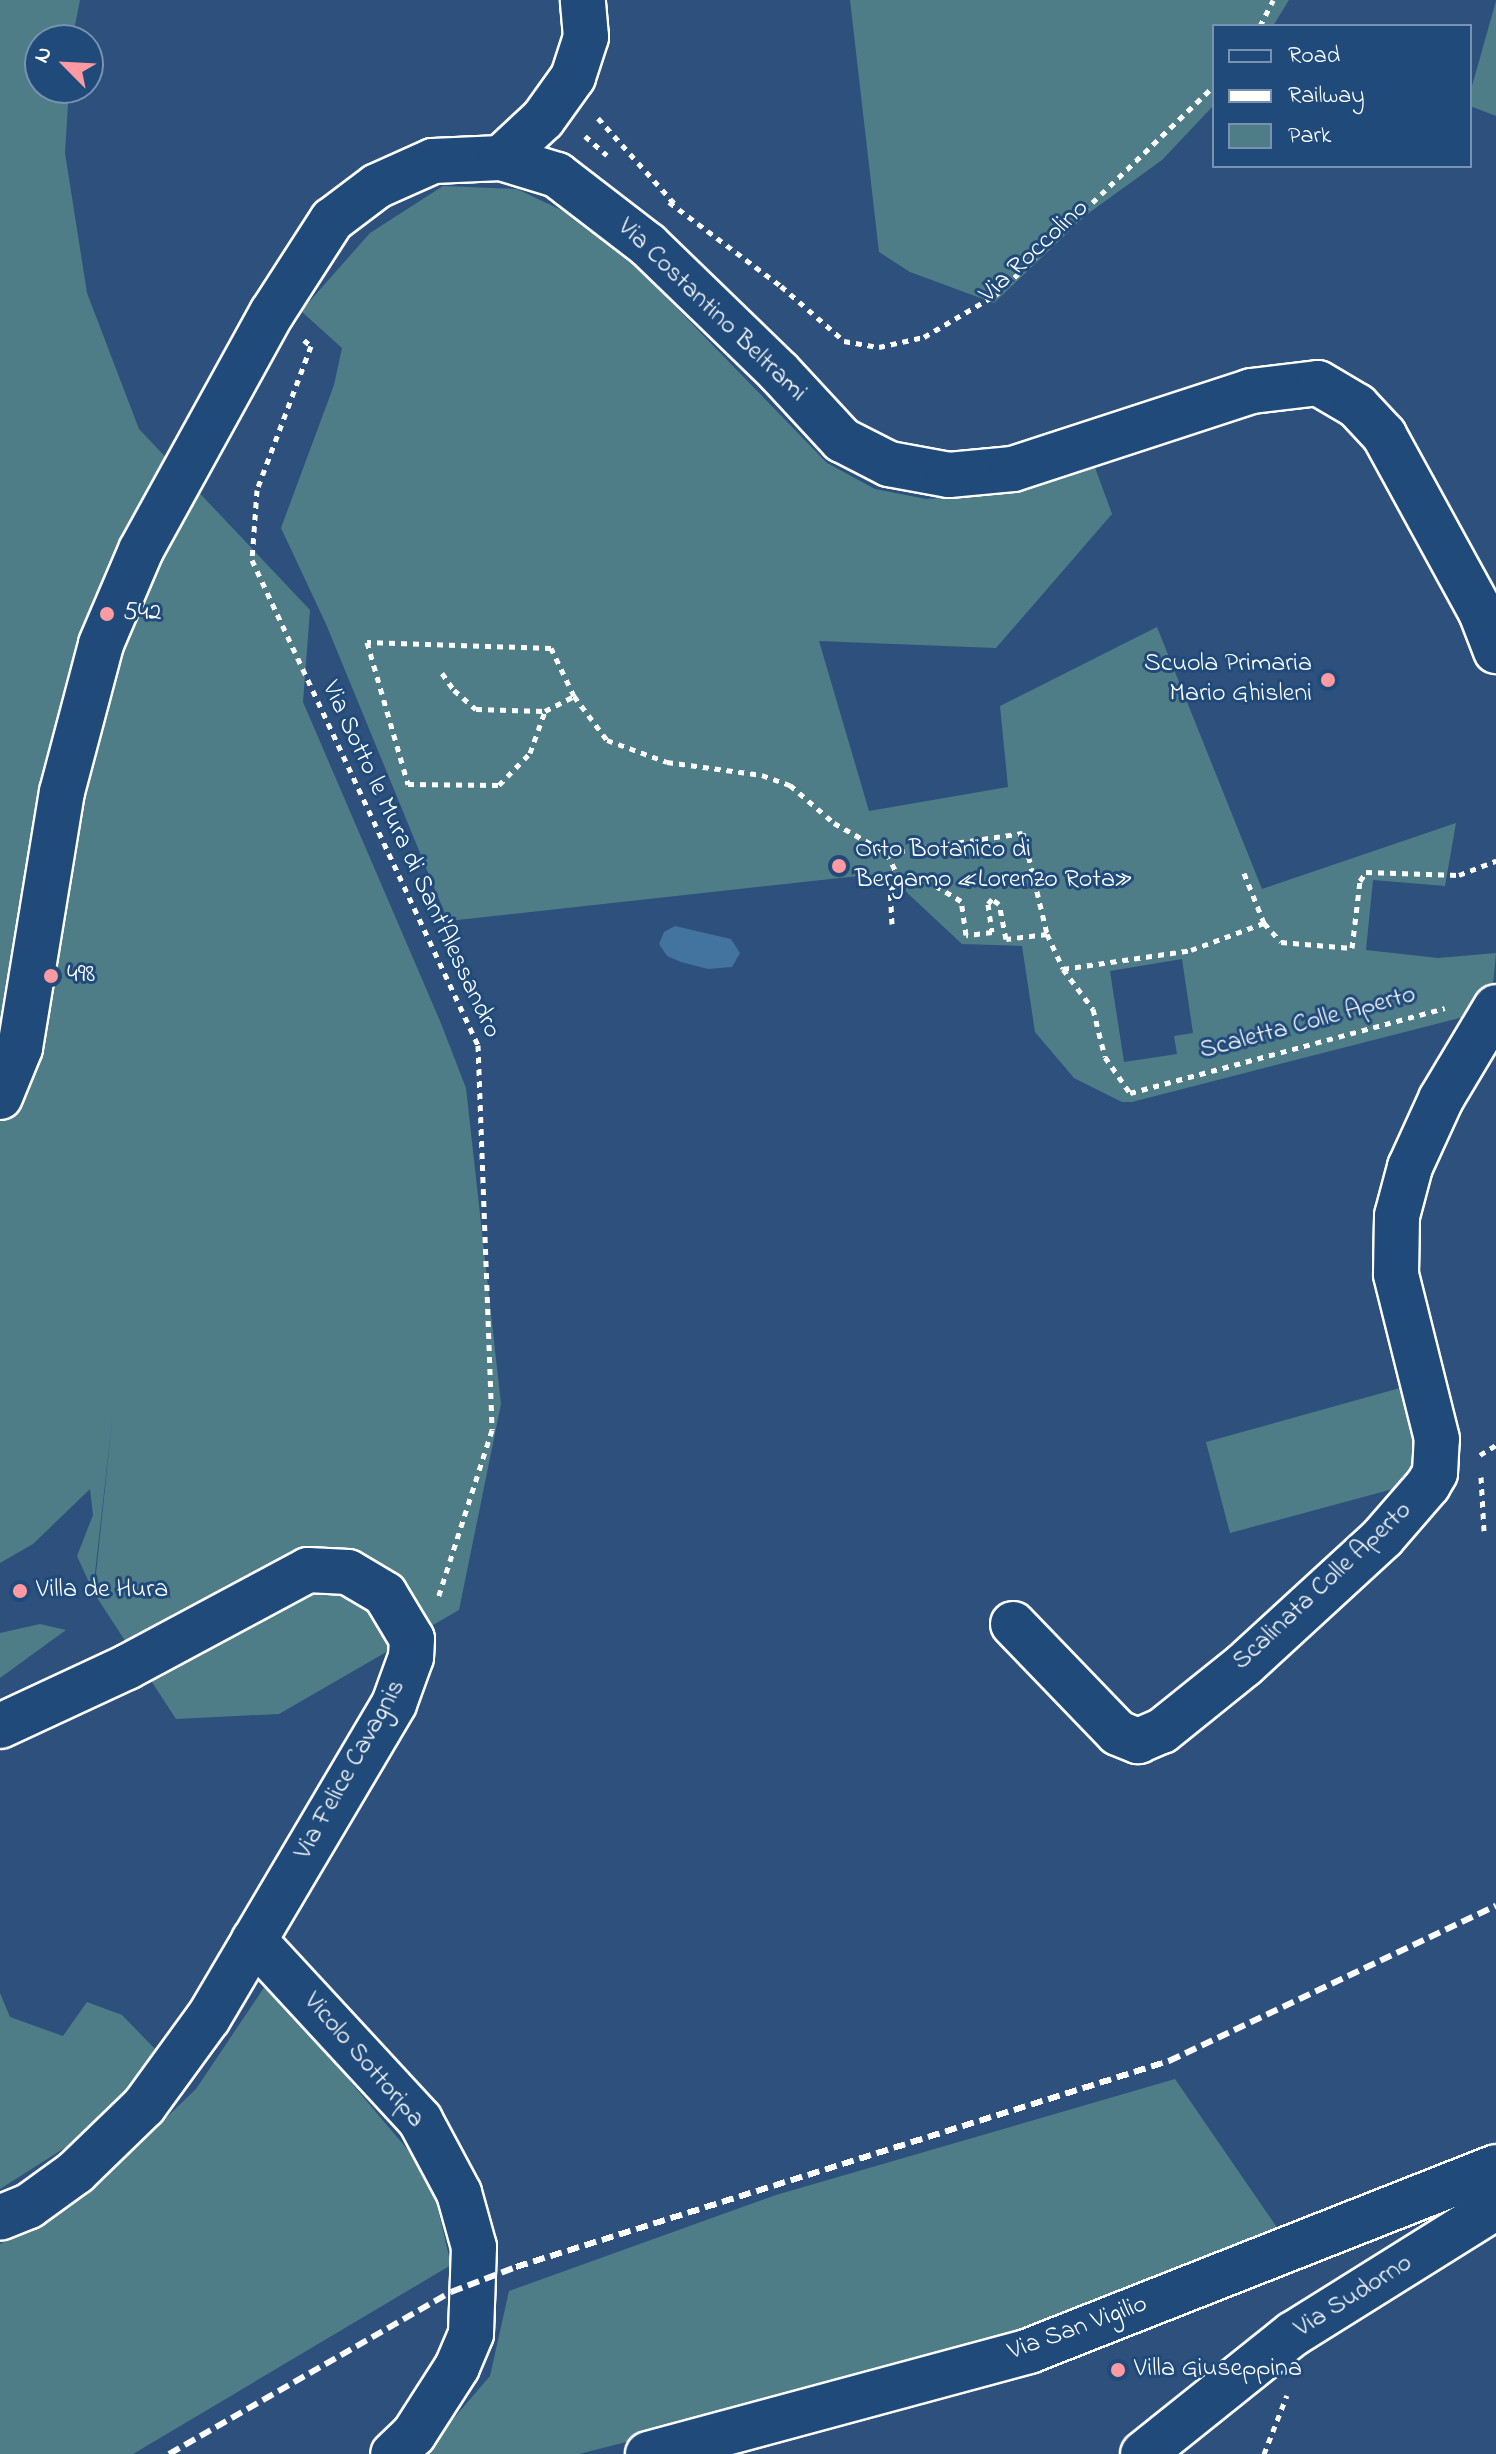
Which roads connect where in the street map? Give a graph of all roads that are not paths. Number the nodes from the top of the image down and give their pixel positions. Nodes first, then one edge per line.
1 (583, 0) edge
2 (501, 158) junction
3 (1496, 651) edge
4 (17, 969) edge
5 (1477, 1006) edge
6 (0, 1097) edge
7 (1013, 1624) dead end
8 (0, 1726) edge
9 (254, 1940) junction
10 (1496, 2167) edge
11 (1496, 2207) edge
12 (0, 2218) edge
13 (393, 2454) edge
14 (648, 2454) edge
15 (1143, 2454) edge

1 - 2 street
2 - 3 street, Via Costantino Beltrami
2 - 4 street, Via Costantino Beltrami
4 - 6 street
5 - 7 street, Scalinata Colle Aperto
8 - 9 street, Via Felice Cavagnis
9 - 12 street, Via Felice Cavagnis
9 - 13 street, Vicolo Sottoripa
10 - 14 street, Via San Vigilio
11 - 15 street, Via Sudorno

